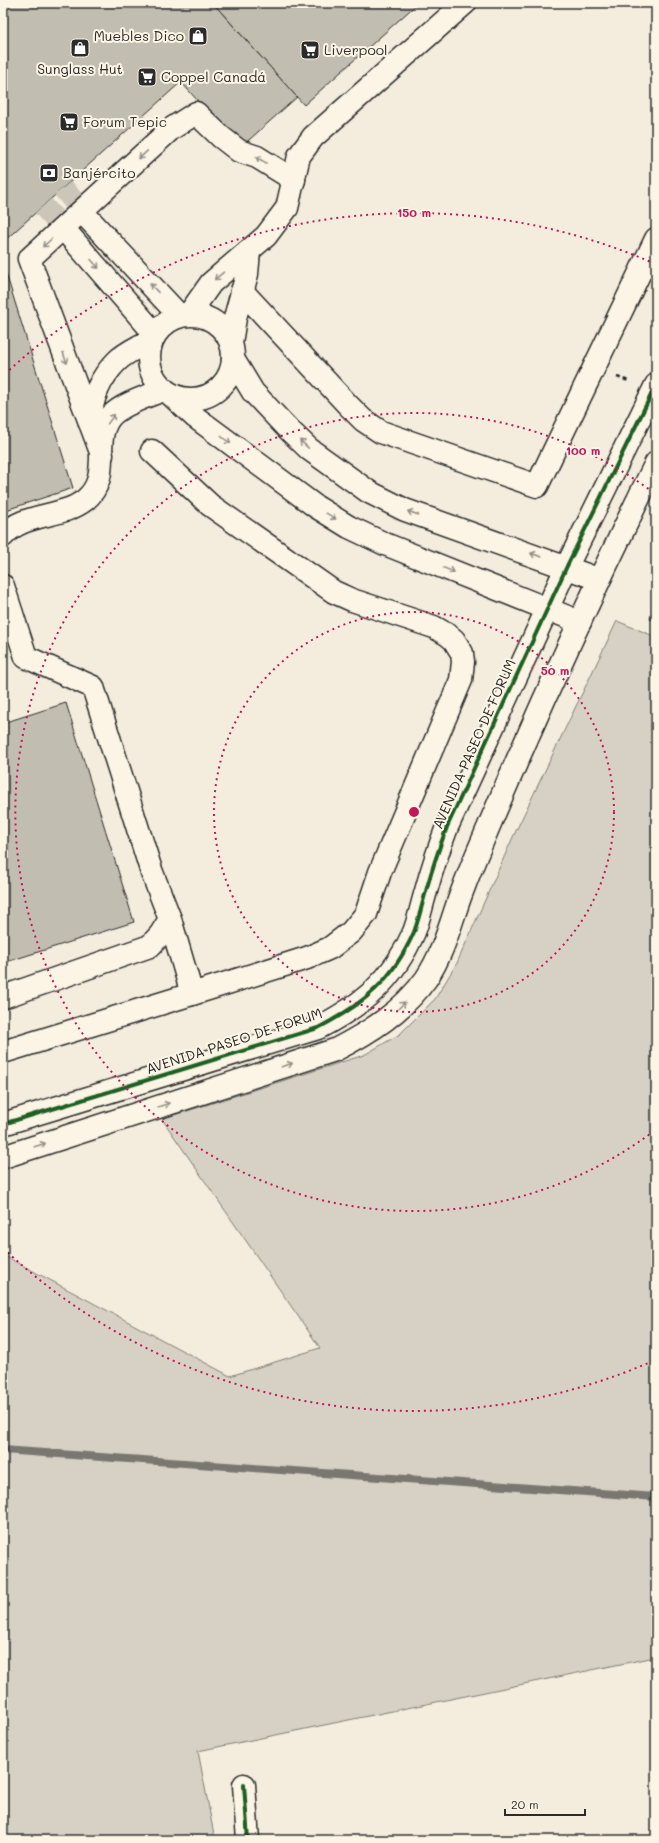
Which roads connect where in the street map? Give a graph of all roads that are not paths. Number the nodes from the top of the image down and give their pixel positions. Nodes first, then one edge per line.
1 (465, 3) edge
2 (294, 180) junction
3 (87, 217) tunnel mouth
4 (69, 235) tunnel mouth
5 (656, 239) edge
6 (249, 251) junction
7 (242, 291) junction
8 (185, 315) junction
9 (153, 337) junction
10 (232, 351) junction
11 (117, 360) junction
12 (654, 388) edge
13 (163, 389) junction
14 (90, 424) junction
15 (152, 451) dead end
16 (102, 456) junction
17 (656, 462) edge
18 (3, 536) edge
19 (567, 566) junction
20 (598, 579) junction
21 (3, 586) edge
22 (547, 609) junction
23 (580, 622) junction
24 (170, 920) junction
25 (192, 994) junction
26 (3, 997) edge
27 (3, 1052) edge
28 (3, 1124) edge
29 (3, 1157) edge
30 (244, 1785) dead end
31 (248, 1840) edge

1 - 2 street
2 - 6 street
2 -> 14 street
8 -> 3 street
4 -> 9 street
5 - 7 street
6 - 7 street
6 -> 8 street
7 - 10 street
8 - 9 street
8 - 10 street
9 - 11 street
9 - 13 street
10 - 13 street
19 -> 10 street
11 - 13 street
11 - 14 street
12 - 19 street, AVENIDA PASEO DE FORUM
16 -> 13 street
13 -> 22 street
14 - 16 street
15 - 25 street
16 - 18 street
17 - 20 street
19 - 20 street
19 - 22 street, AVENIDA PASEO DE FORUM
20 - 23 street
21 - 24 street
22 - 23 street
22 - 28 street, AVENIDA PASEO DE FORUM
29 -> 23 street
24 - 25 street
24 - 26 street
25 - 27 street
30 - 31 street

